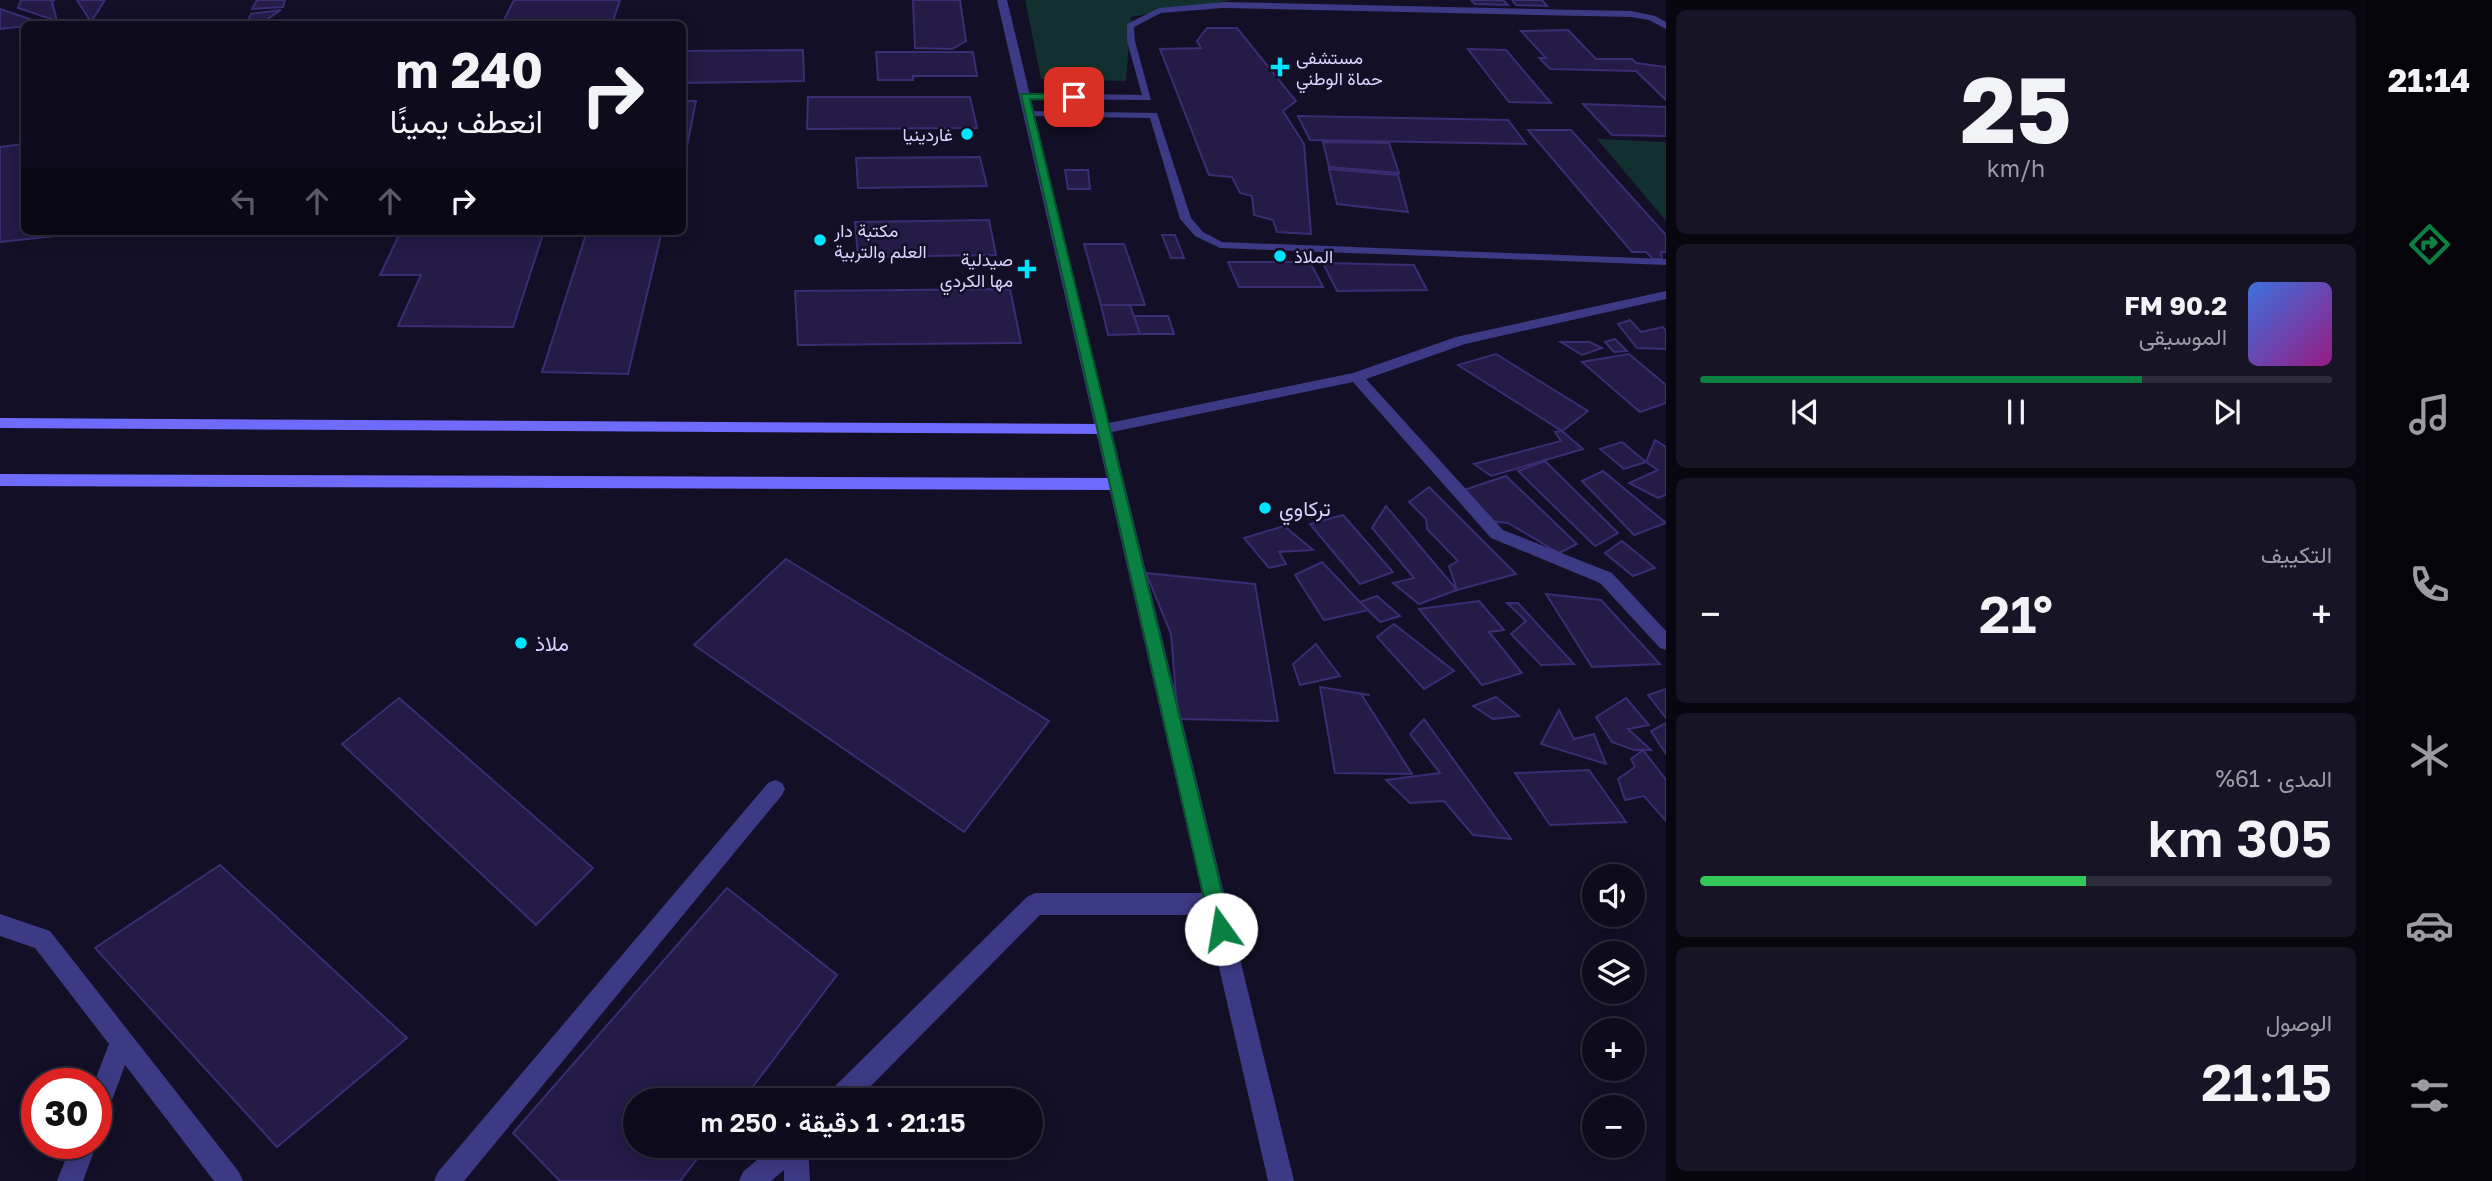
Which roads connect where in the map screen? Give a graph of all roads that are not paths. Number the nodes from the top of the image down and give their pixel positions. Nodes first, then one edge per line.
1 (1002, 0) edge
2 (1666, 26) edge
3 (1027, 104) junction
4 (1666, 262) edge
5 (1666, 295) edge
6 (1356, 377) junction
7 (0, 423) edge
8 (1103, 429) junction
9 (0, 480) edge
10 (1116, 484) junction
11 (1666, 643) edge
12 (775, 789) dead end
13 (1215, 904) junction
14 (0, 925) edge
15 (122, 1041) junction
16 (112, 1068) edge
17 (851, 1088) edge
18 (779, 1158) edge
19 (794, 1158) edge
20 (78, 1159) edge
21 (70, 1181) edge
22 (230, 1181) edge
23 (447, 1181) edge
24 (752, 1181) edge
25 (797, 1181) edge
26 (1281, 1181) edge

1 - 3 street
2 - 3 lane
3 - 4 lane
3 - 8 street
5 - 6 street
6 - 8 street
6 - 11 street
7 - 8 main road
8 - 10 street
9 - 10 main road
10 - 13 street
12 - 23 street
13 - 17 street
13 - 26 street
14 - 15 street
15 - 16 street
15 - 22 street
18 - 24 street
19 - 25 street
20 - 21 street

